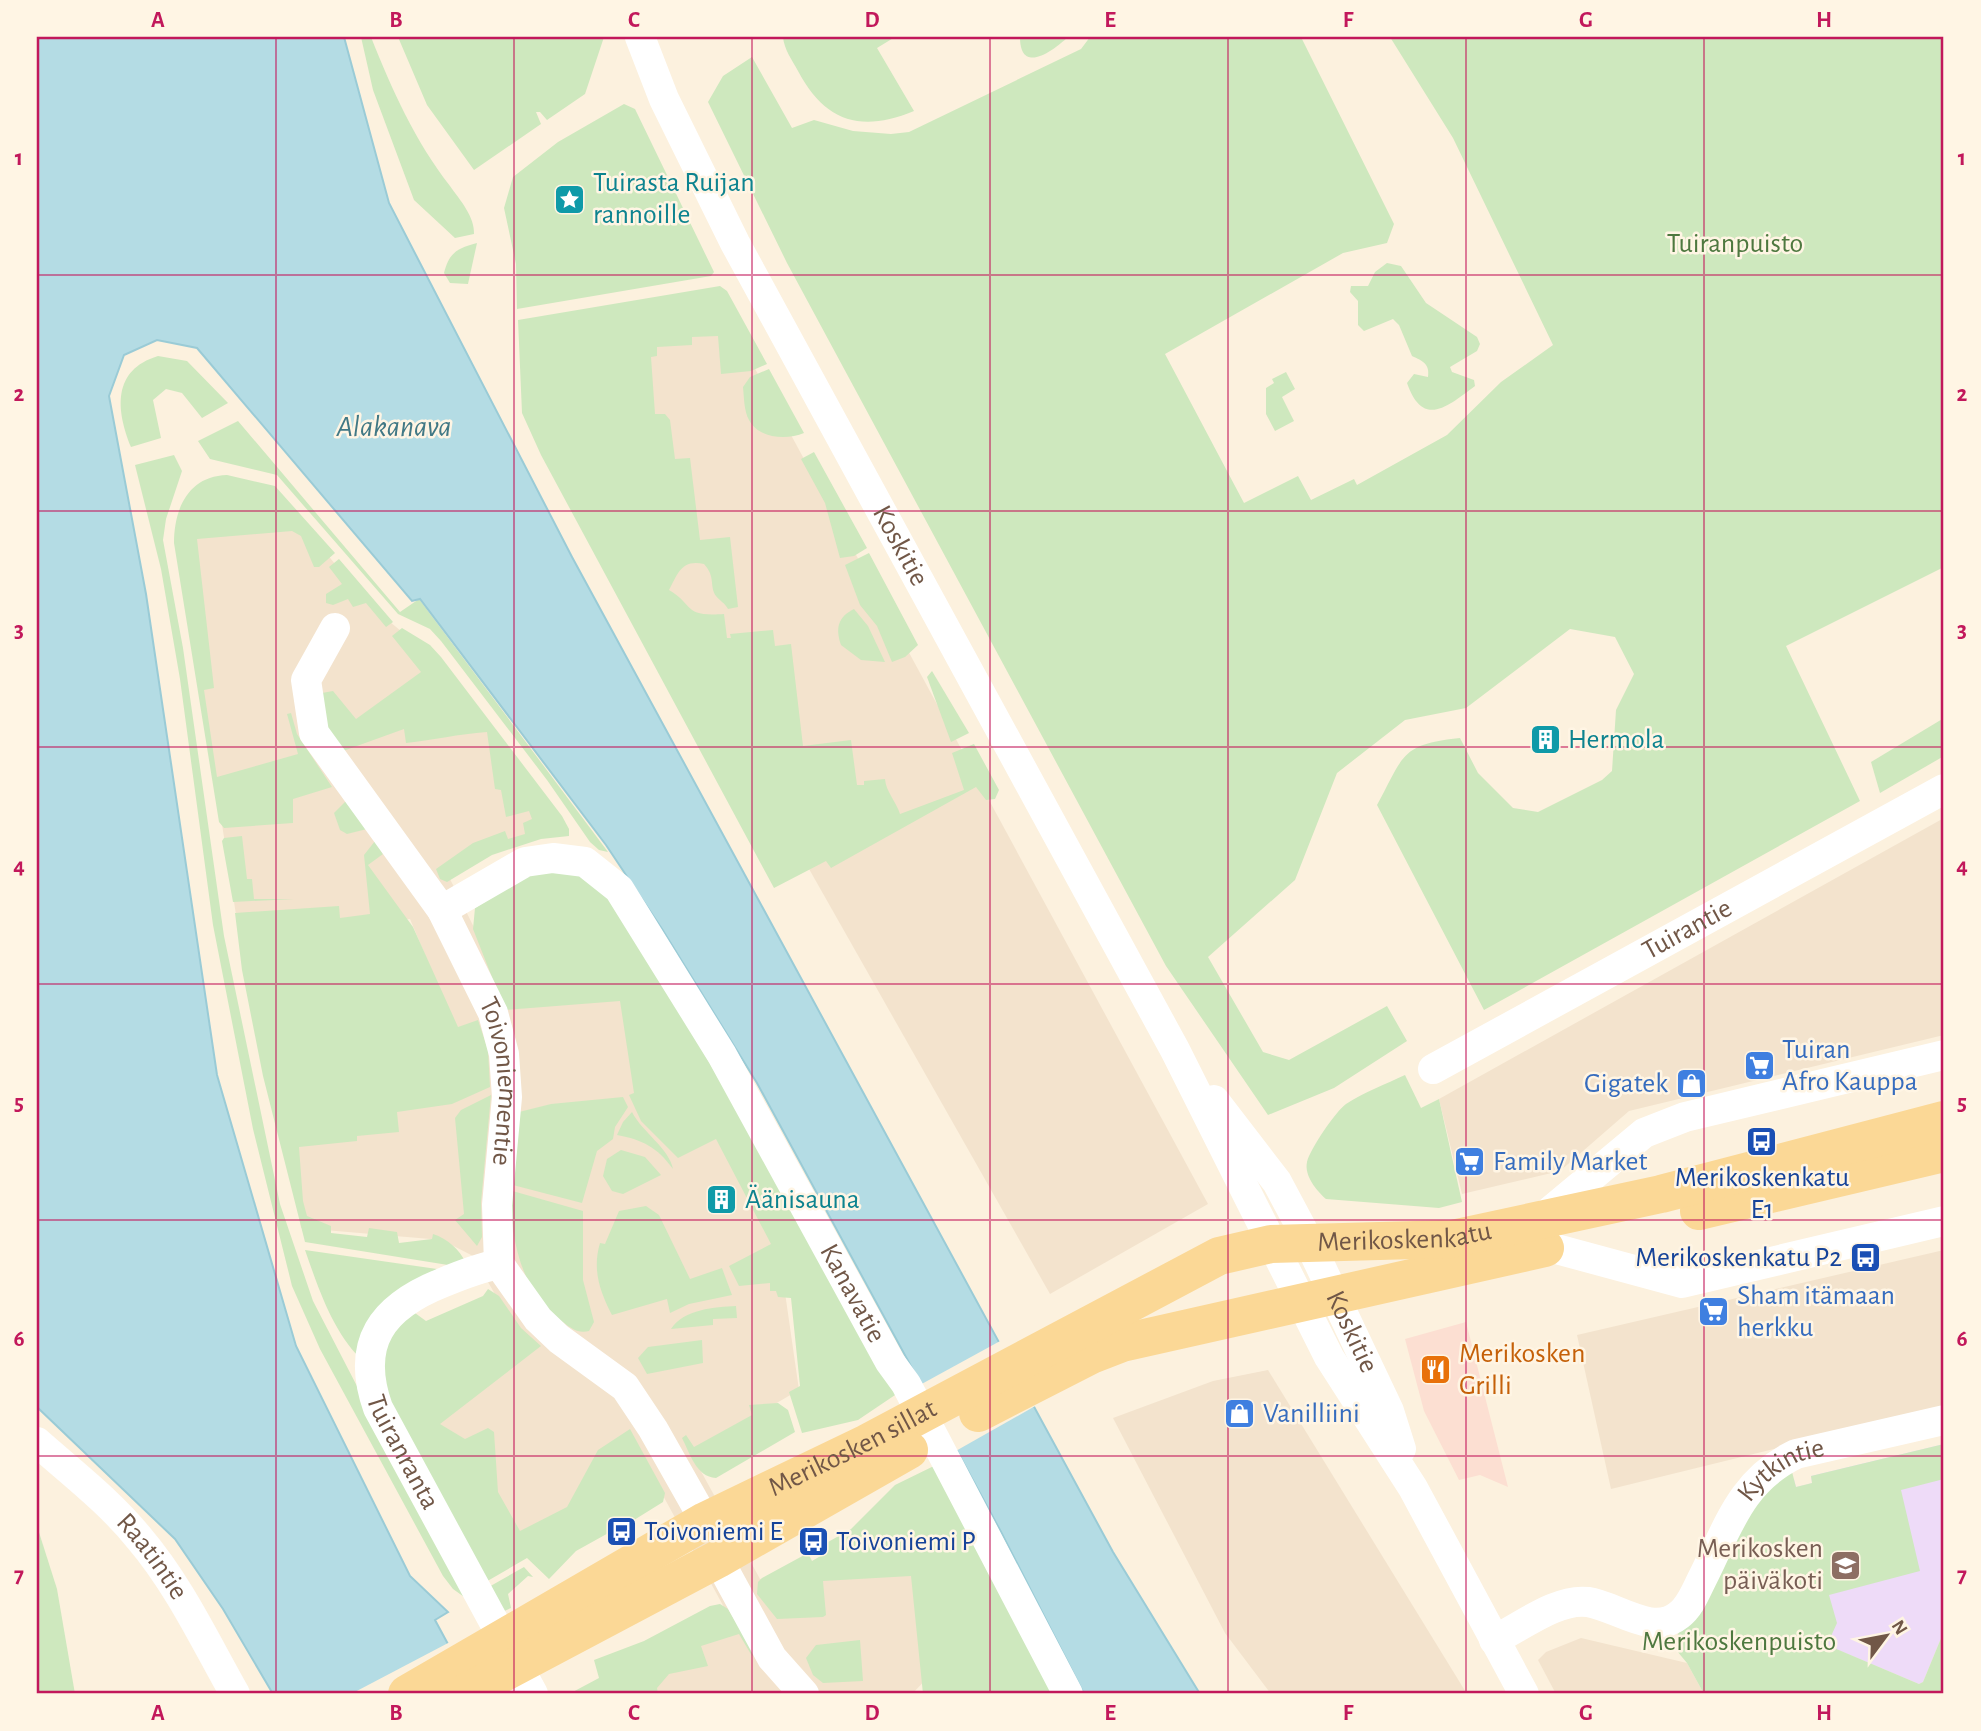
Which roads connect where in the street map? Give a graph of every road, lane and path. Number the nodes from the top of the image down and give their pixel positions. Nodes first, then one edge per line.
1 (640, 37) edge
2 (335, 628) dead end
3 (1944, 789) edge
4 (442, 910) junction
5 (1175, 1050) junction
6 (1944, 1055) edge
7 (1433, 1069) dead end
8 (1944, 1119) edge
9 (1944, 1153) edge
10 (1944, 1222) edge
11 (1543, 1235) junction
12 (1309, 1242) junction
13 (1271, 1244) junction
14 (499, 1264) junction
15 (1318, 1300) junction
16 (1088, 1340) junction
17 (1944, 1420) edge
18 (37, 1442) edge
19 (873, 1454) junction
20 (705, 1521) junction
21 (719, 1559) junction
22 (614, 1594) junction
23 (1494, 1640) junction
24 (235, 1694) edge
25 (407, 1694) edge
26 (463, 1694) edge
27 (533, 1694) edge
28 (804, 1694) edge
29 (1068, 1694) edge
30 (1524, 1694) edge

1 - 5 street, Koskitie
2 - 4 street, Toivoniementie
3 - 7 street, Tuirantie
4 - 14 street, Toivoniementie
4 - 29 street, Kanavatie
5 - 12 street, Koskitie
5 - 13 street, Koskitie
6 - 11 street, Merikoskenkatu
8 - 11 main road, Merikoskenkatu
9 - 11 main road, Merikoskenkatu
10 - 11 street, Merikoskenkatu
11 - 12 main road, Merikoskenkatu
11 - 15 main road, Merikoskenkatu
12 - 13 main road, Merikoskenkatu
12 - 15 street, Koskitie
13 - 15 street, Koskitie
13 - 16 main road, Merikosken sillat
14 - 20 street
14 - 27 street, Tuiranranta
15 - 16 main road, Merikosken sillat
15 - 23 street, Koskitie
16 - 19 main road, Merikosken sillat
17 - 23 street, Kytkintie
18 - 24 street, Raatintie
19 - 20 main road, Merikosken sillat
19 - 21 main road, Merikosken sillat
20 - 22 main road, Merikosken sillat
21 - 22 main road, Merikosken sillat
21 - 28 street
22 - 25 main road, Merikosken sillat
22 - 26 main road, Merikosken sillat
23 - 30 street, Koskitie

